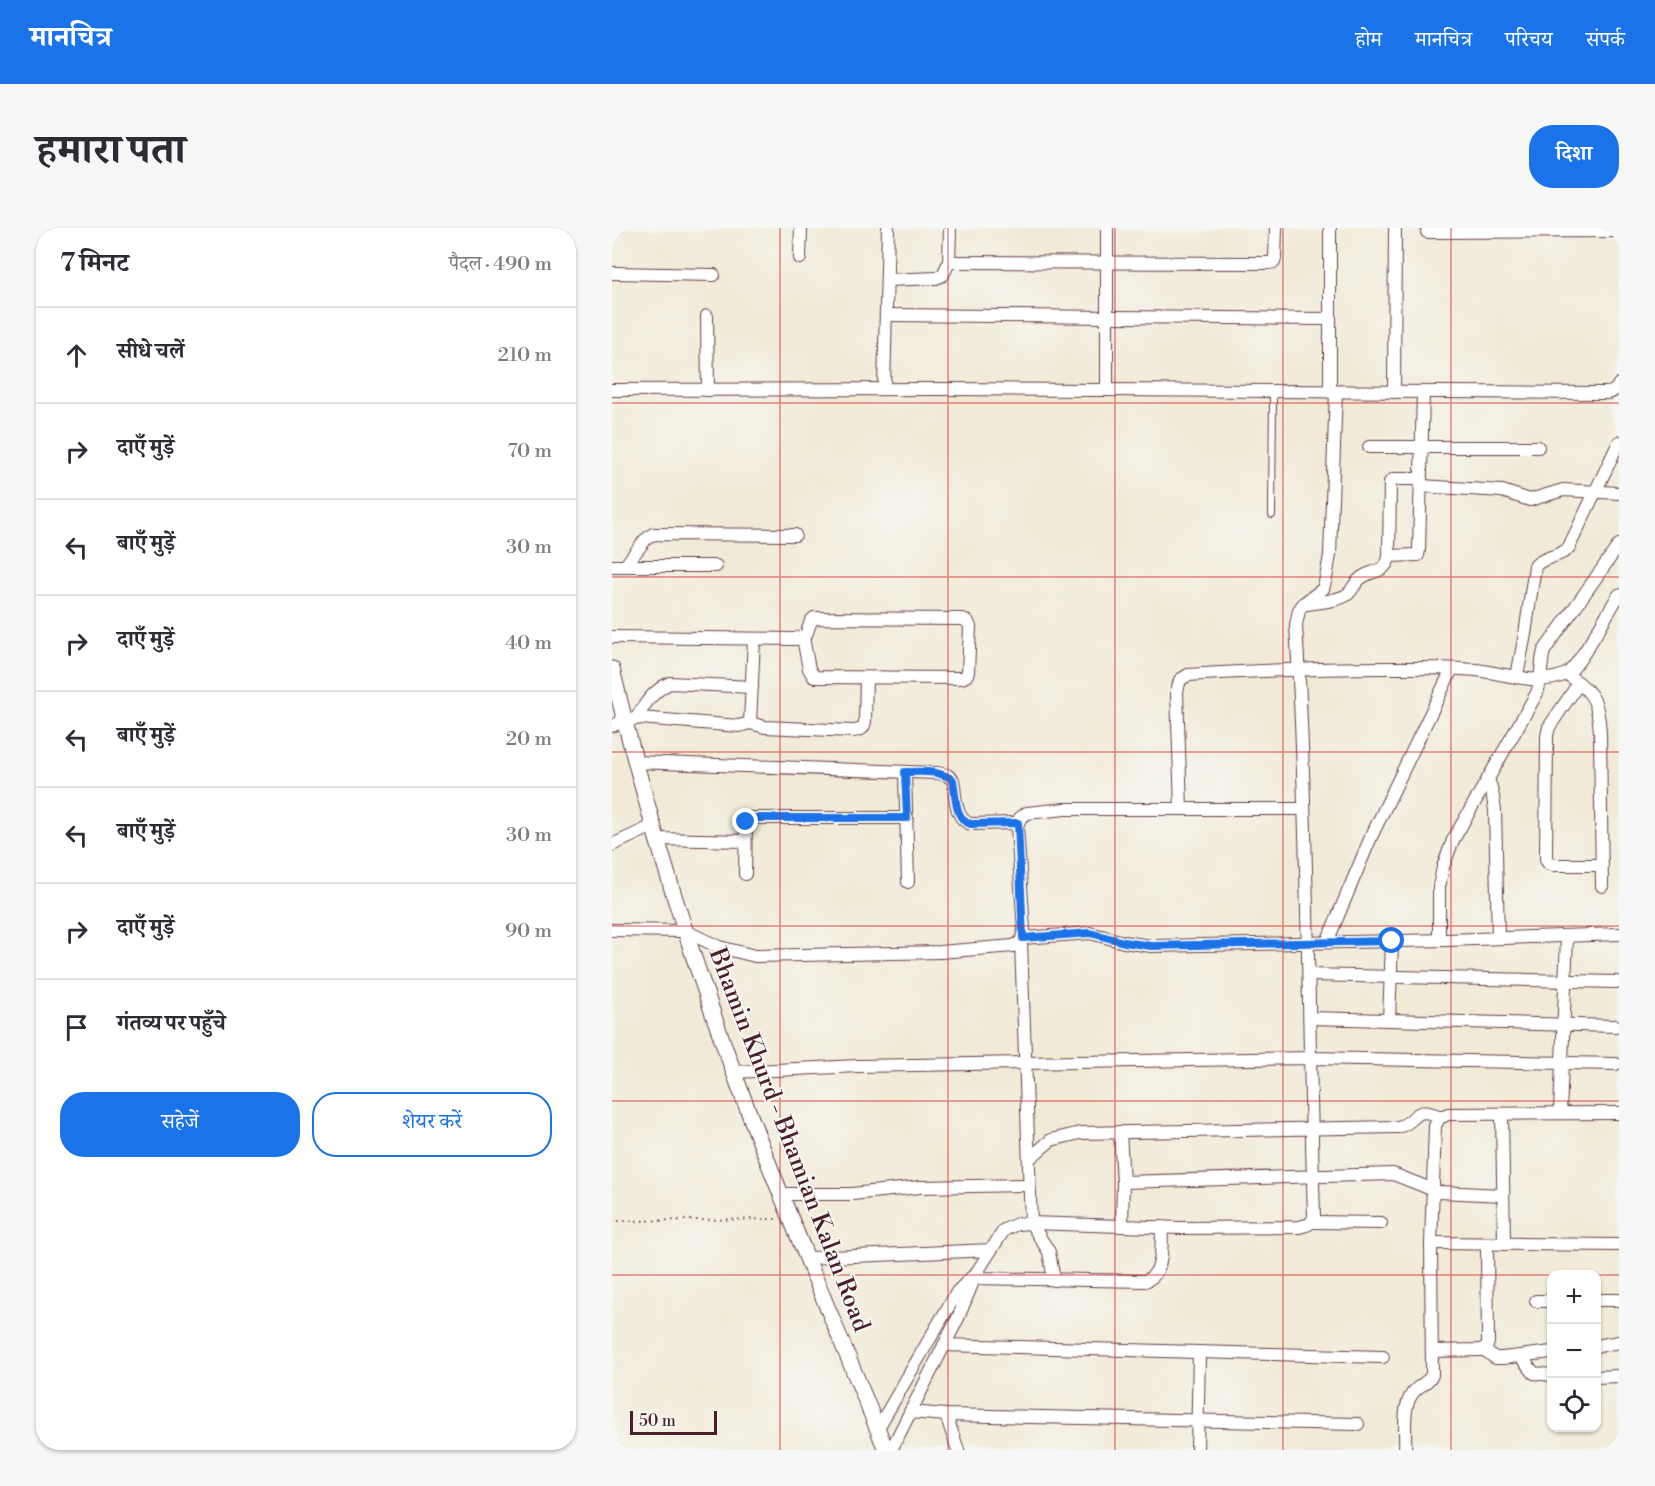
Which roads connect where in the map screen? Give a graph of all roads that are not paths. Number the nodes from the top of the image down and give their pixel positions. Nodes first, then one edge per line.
1 (801, 228) edge
2 (888, 228) edge
3 (950, 228) edge
4 (1107, 228) edge
5 (1276, 228) edge
6 (1330, 228) edge
7 (1395, 228) edge
8 (1619, 231) edge
9 (1427, 232) dead end
10 (800, 258) dead end
11 (1107, 261) junction
12 (949, 262) junction
13 (612, 273) edge
14 (714, 275) dead end
15 (886, 280) junction
16 (886, 315) junction
17 (707, 316) dead end
18 (1107, 318) junction
19 (1330, 318) junction
20 (1618, 387) edge
21 (884, 389) junction
22 (612, 390) edge
23 (708, 390) junction
24 (1107, 390) junction
25 (1273, 391) junction
26 (1333, 392) junction
27 (1394, 392) junction
28 (1423, 392) junction
29 (1619, 442) edge
30 (1369, 447) dead end
31 (1422, 447) junction
32 (1538, 447) dead end
33 (1421, 482) junction
34 (1596, 491) junction
35 (1619, 493) edge
36 (1272, 515) dead end
37 (795, 535) dead end
38 (1619, 545) edge
39 (1389, 556) junction
40 (612, 566) edge
41 (625, 566) junction
42 (716, 566) dead end
43 (1619, 595) edge
44 (1302, 606) junction
45 (612, 637) edge
46 (803, 638) junction
47 (753, 639) junction
48 (1298, 668) junction
49 (612, 669) edge
50 (1452, 669) junction
51 (1566, 674) junction
52 (1517, 676) junction
53 (866, 678) junction
54 (1541, 679) junction
55 (1579, 683) junction
56 (752, 687) junction
57 (624, 722) edge
58 (750, 723) junction
59 (635, 762) junction
60 (905, 772) junction
61 (1488, 778) junction
62 (1180, 808) junction
63 (1303, 809) junction
64 (907, 818) junction
65 (1018, 823) junction
66 (655, 832) junction
67 (745, 841) junction
68 (612, 844) edge
69 (1602, 865) junction
70 (745, 874) dead end
71 (908, 882) dead end
72 (1602, 886) dead end
73 (612, 930) edge
74 (685, 931) junction
75 (1619, 934) edge
76 (1567, 936) junction
77 (1498, 938) junction
78 (1022, 940) junction
79 (1439, 940) junction
80 (1392, 941) junction
81 (1327, 942) junction
82 (1309, 943) junction
83 (1310, 975) junction
84 (1390, 977) junction
85 (1565, 982) junction
86 (1617, 982) dead end
87 (1310, 1018) junction
88 (1389, 1020) junction
89 (1564, 1024) junction
90 (1616, 1026) dead end
91 (1310, 1058) junction
92 (1025, 1063) junction
93 (1563, 1063) junction
94 (1616, 1064) dead end
95 (734, 1072) junction
96 (1560, 1113) junction
97 (1619, 1113) edge
98 (1502, 1114) junction
99 (1441, 1117) junction
100 (1311, 1127) junction
101 (1120, 1132) junction
102 (1029, 1159) junction
103 (1313, 1175) junction
104 (1123, 1182) junction
105 (1029, 1185) junction
106 (1432, 1190) junction
107 (782, 1194) junction
108 (1503, 1195) junction
109 (1313, 1222) junction
110 (1031, 1223) junction
111 (1381, 1223) dead end
112 (1122, 1225) junction
113 (1162, 1227) junction
114 (1431, 1243) junction
115 (1487, 1244) junction
116 (1504, 1244) junction
117 (1619, 1245) edge
118 (991, 1250) junction
119 (808, 1258) junction
120 (975, 1275) junction
121 (1054, 1280) junction
122 (1601, 1300) edge
123 (1619, 1300) edge
124 (1536, 1301) dead end
125 (1547, 1301) edge
126 (1619, 1342) edge
127 (944, 1345) junction
128 (1601, 1345) edge
129 (1482, 1349) junction
130 (1432, 1351) junction
131 (1198, 1353) junction
132 (1547, 1353) edge
133 (1520, 1356) junction
134 (1383, 1357) dead end
135 (1547, 1375) edge
136 (1619, 1376) edge
137 (1601, 1377) edge
138 (910, 1412) junction
139 (946, 1415) junction
140 (1196, 1419) junction
141 (1358, 1424) dead end
142 (878, 1428) junction
143 (888, 1450) edge
144 (958, 1450) edge
145 (1197, 1450) edge
146 (1405, 1450) edge

1 - 10 street
2 - 15 street
3 - 12 street
4 - 11 street
5 - 11 street
6 - 19 street
7 - 27 street
8 - 9 street
11 - 12 street
11 - 18 street
12 - 15 street
13 - 14 street
15 - 16 street
16 - 18 street
16 - 21 street
17 - 23 street
18 - 19 street
18 - 24 street
19 - 26 street
20 - 28 street
21 - 23 street
21 - 24 street
22 - 23 street
24 - 25 street
25 - 26 street
25 - 36 lane
26 - 27 street
26 - 44 street
27 - 28 street
28 - 31 street
29 - 34 street
30 - 31 street
31 - 32 street
31 - 33 street
33 - 34 street
33 - 39 street
33 - 39 street
34 - 35 street
34 - 52 street
37 - 41 street
38 - 54 street
39 - 44 street
40 - 41 street
41 - 42 street
43 - 51 street
44 - 48 street
45 - 47 street
46 - 47 street
46 - 53 street
46 - 53 street
47 - 56 street
48 - 50 street
48 - 62 street
48 - 63 street
49 - 57 street, Bhamin Khurd - Bhamian Kalan Road
50 - 52 street
50 - 81 street
51 - 54 street
51 - 55 street
52 - 54 street
53 - 58 street
54 - 61 street
55 - 69 street
55 - 69 street
56 - 57 street
56 - 58 street
57 - 58 street
57 - 59 street, Bhamin Khurd - Bhamian Kalan Road
59 - 60 street
59 - 66 street, Bhamin Khurd - Bhamian Kalan Road
60 - 64 street
60 - 65 street
61 - 77 street
61 - 79 street
62 - 63 street
62 - 65 street
63 - 82 street
64 - 67 street
64 - 71 street
65 - 78 street
66 - 67 street
66 - 68 street
66 - 74 street, Bhamin Khurd - Bhamian Kalan Road
67 - 70 street
69 - 72 street
73 - 74 street
74 - 78 street
74 - 95 street, Bhamin Khurd - Bhamian Kalan Road
75 - 76 street
76 - 77 street
76 - 85 street
77 - 79 street
78 - 82 street
78 - 92 street
79 - 80 street
80 - 81 street
80 - 84 street
81 - 82 street
82 - 83 street
83 - 84 street
83 - 87 street
84 - 85 street
84 - 88 street
85 - 86 street
85 - 89 street
87 - 88 street
87 - 91 street
88 - 89 street
89 - 90 street
89 - 93 street
91 - 92 street
91 - 93 street
91 - 100 street
92 - 95 street
92 - 102 street
93 - 94 street
93 - 96 street
95 - 107 street, Bhamin Khurd - Bhamian Kalan Road
96 - 97 street
96 - 98 street
98 - 99 street
98 - 108 street
99 - 100 street
99 - 106 street
100 - 101 street
100 - 103 street
101 - 102 street
101 - 104 street
102 - 105 street
103 - 104 street
103 - 106 street
103 - 109 street
104 - 112 street
105 - 107 street
105 - 110 street
106 - 108 street
106 - 114 street
107 - 119 street, Bhamin Khurd - Bhamian Kalan Road
108 - 116 street
109 - 111 street
109 - 113 street
110 - 112 street
110 - 118 street
110 - 121 street
112 - 113 street
113 - 121 street
114 - 115 street
114 - 130 street
115 - 116 street
115 - 129 street
116 - 117 street
118 - 119 street
118 - 120 street
119 - 142 street, Bhamin Khurd - Bhamian Kalan Road
120 - 121 street
120 - 127 street
120 - 142 street
122 - 123 street
124 - 125 street
126 - 128 street
127 - 131 street
127 - 138 street
129 - 130 street
129 - 133 street
130 - 146 street
131 - 134 street
131 - 140 street
132 - 133 street
133 - 135 street
136 - 137 street
138 - 139 street
138 - 143 street
139 - 140 street
139 - 144 street
140 - 141 street
140 - 145 street
142 - 143 street, Bhamin Khurd - Bhamian Kalan Road

